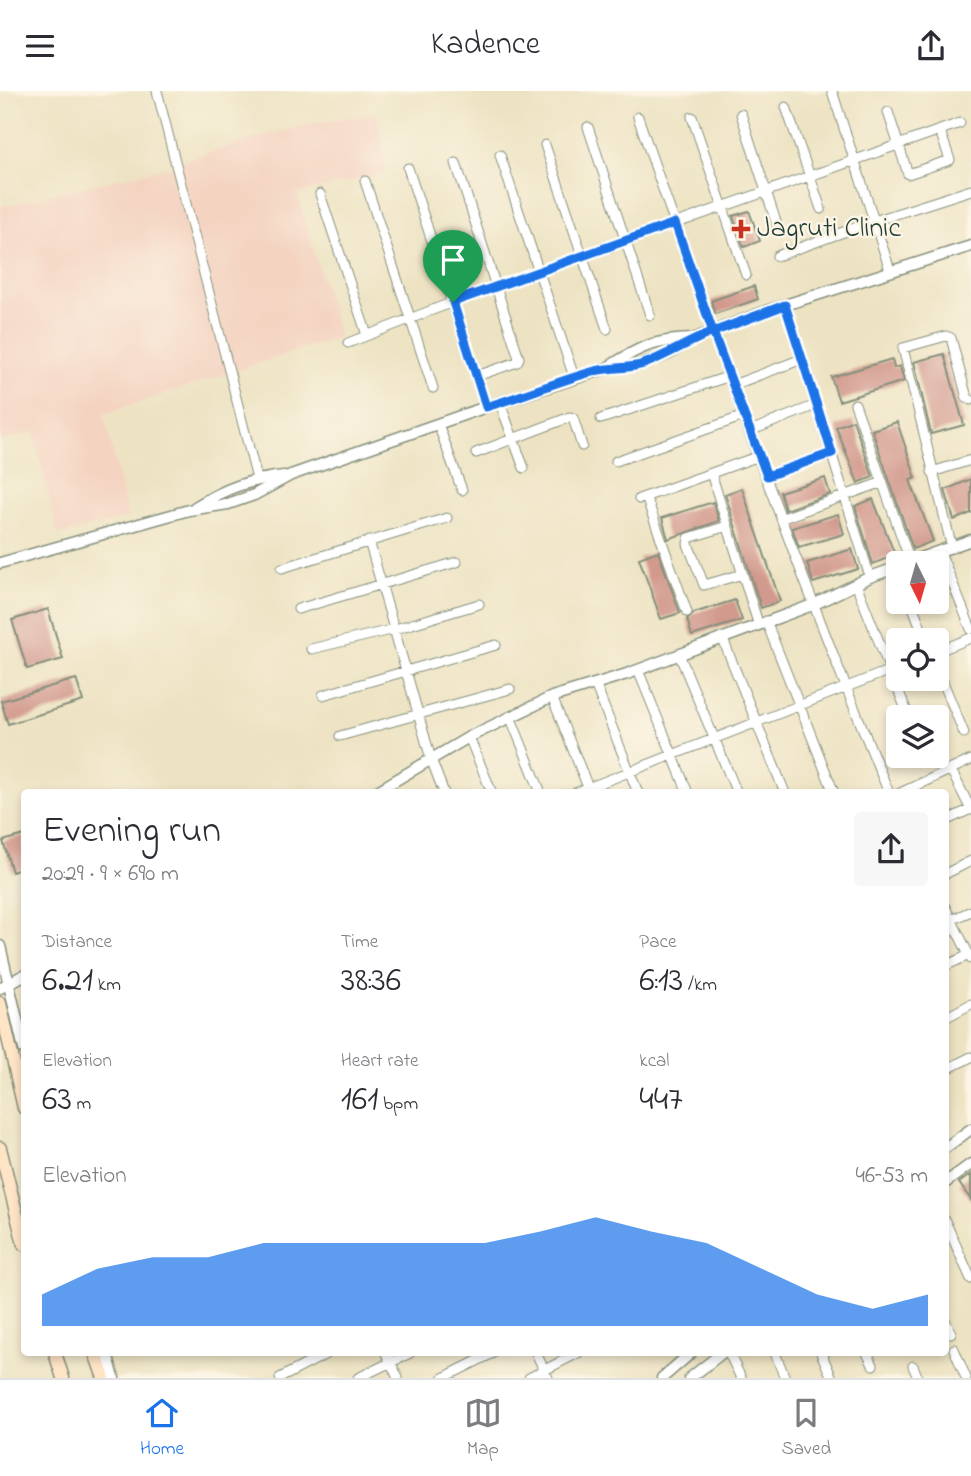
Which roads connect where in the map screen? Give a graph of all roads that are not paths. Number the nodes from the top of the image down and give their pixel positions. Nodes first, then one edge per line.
1 (157, 91) edge
2 (832, 91) edge
3 (786, 107) dead end
4 (888, 112) dead end
5 (741, 114) dead end
6 (638, 117) dead end
7 (692, 117) dead end
8 (960, 123) dead end
9 (588, 127) dead end
10 (940, 131) junction
11 (545, 145) dead end
12 (898, 146) junction
13 (500, 155) dead end
14 (853, 161) junction
15 (456, 163) dead end
16 (408, 168) dead end
17 (808, 176) junction
18 (365, 181) dead end
19 (971, 190) edge
20 (766, 191) junction
21 (320, 194) dead end
22 (722, 206) junction
23 (821, 209) dead end
24 (874, 221) junction
25 (675, 223) junction
26 (777, 225) dead end
27 (626, 241) junction
28 (971, 246) edge
29 (583, 256) junction
30 (777, 256) dead end
31 (890, 270) junction
32 (539, 272) junction
33 (747, 275) dead end
34 (496, 287) junction
35 (453, 302) junction
36 (785, 305) junction
37 (650, 315) dead end
38 (410, 318) junction
39 (607, 329) dead end
40 (713, 332) junction
41 (367, 335) junction
42 (348, 343) dead end
43 (802, 359) junction
44 (477, 376) junction
45 (573, 377) junction
46 (731, 381) junction
47 (433, 388) dead end
48 (971, 400) edge
49 (500, 403) junction
50 (855, 404) dead end
51 (816, 405) junction
52 (486, 407) junction
53 (744, 416) junction
54 (601, 419) dead end
55 (438, 424) junction
56 (750, 431) junction
57 (513, 438) junction
58 (582, 446) dead end
59 (476, 453) dead end
60 (832, 453) junction
61 (760, 456) junction
62 (971, 460) edge
63 (616, 461) dead end
64 (524, 468) dead end
65 (711, 473) junction
66 (932, 473) junction
67 (292, 475) junction
68 (767, 476) junction
69 (257, 479) junction
70 (883, 482) junction
71 (462, 490) dead end
72 (845, 497) junction
73 (189, 510) junction
74 (447, 518) dead end
75 (783, 518) junction
76 (727, 526) junction
77 (971, 540) edge
78 (369, 541) junction
79 (952, 548) junction
80 (905, 551) edge
81 (943, 551) edge
82 (0, 562) edge
83 (457, 562) dead end
84 (282, 568) dead end
85 (886, 572) edge
86 (743, 573) junction
87 (949, 574) edge
88 (870, 577) junction
89 (382, 584) junction
90 (856, 584) junction
91 (479, 604) dead end
92 (815, 604) junction
93 (298, 608) dead end
94 (687, 612) dead end
95 (762, 622) junction
96 (395, 629) junction
97 (971, 629) edge
98 (722, 637) junction
99 (971, 638) edge
100 (496, 645) dead end
101 (949, 647) edge
102 (311, 649) dead end
103 (886, 651) edge
104 (679, 654) junction
105 (407, 670) junction
106 (638, 670) junction
107 (886, 672) edge
108 (595, 684) junction
109 (845, 687) junction
110 (510, 689) dead end
111 (946, 691) edge
112 (323, 695) dead end
113 (552, 698) junction
114 (800, 705) junction
115 (419, 714) junction
116 (510, 716) junction
117 (757, 721) junction
118 (964, 733) dead end
119 (340, 736) dead end
120 (470, 737) junction
121 (715, 737) junction
122 (674, 753) junction
123 (431, 759) junction
124 (971, 760) edge
125 (951, 770) junction
126 (629, 771) junction
127 (391, 788) edge
128 (442, 789) edge
129 (490, 789) edge
130 (539, 789) edge
131 (589, 789) edge
132 (591, 789) edge
133 (636, 789) edge
134 (687, 789) edge
135 (735, 789) edge
136 (783, 789) edge
137 (832, 789) edge
138 (887, 789) edge
139 (909, 789) edge
140 (971, 809) edge
141 (949, 819) edge
142 (971, 861) edge
143 (949, 872) edge
144 (971, 911) edge
145 (949, 914) edge
146 (949, 918) edge
147 (0, 946) edge
148 (969, 953) edge
149 (949, 964) edge
150 (21, 977) edge
151 (4, 986) edge
152 (0, 1003) edge
153 (971, 1004) edge
154 (949, 1016) edge
155 (21, 1040) edge
156 (971, 1057) edge
157 (949, 1068) edge
158 (21, 1095) edge
159 (971, 1129) edge
160 (949, 1146) edge
161 (0, 1148) edge
162 (971, 1164) edge
163 (949, 1180) edge
164 (949, 1230) edge
165 (21, 1232) edge
166 (971, 1279) edge
167 (949, 1329) edge
168 (951, 1333) dead end
169 (954, 1349) dead end
170 (56, 1356) edge
171 (96, 1356) edge
172 (108, 1356) edge
173 (322, 1356) edge
174 (387, 1356) edge
175 (404, 1356) edge
176 (487, 1356) edge
177 (537, 1356) edge
178 (573, 1356) edge
179 (688, 1356) edge
180 (718, 1356) edge
181 (730, 1356) edge
182 (776, 1356) edge
183 (822, 1356) edge
184 (868, 1356) edge
185 (390, 1363) junction
186 (873, 1365) dead end
187 (913, 1366) dead end
188 (546, 1374) edge
189 (692, 1377) edge
190 (63, 1378) edge
191 (104, 1378) edge
192 (114, 1378) edge
193 (280, 1378) edge
194 (358, 1378) edge
195 (398, 1378) edge
196 (443, 1378) edge
197 (529, 1378) edge
198 (662, 1378) edge
199 (741, 1378) edge
200 (785, 1378) edge
201 (832, 1378) edge
202 (918, 1378) edge
203 (966, 1378) edge

1 - 69 street
2 - 14 street
3 - 17 street
4 - 12 street
5 - 20 street
6 - 25 street
7 - 22 street
8 - 10 street
9 - 27 street
10 - 12 street
10 - 12 street
11 - 29 street
12 - 14 street
13 - 32 street
14 - 17 street
14 - 24 street
15 - 34 street
16 - 35 street
17 - 20 street
17 - 23 street
18 - 38 street
19 - 24 street
20 - 22 street
20 - 26 street
21 - 41 street
22 - 25 street
22 - 33 street
24 - 30 street
24 - 31 street
25 - 27 street
25 - 40 street
27 - 29 street
27 - 37 street
28 - 31 street
29 - 32 street
29 - 39 street
31 - 36 street
32 - 34 street
32 - 45 street
34 - 35 street
34 - 44 street
35 - 38 street
35 - 44 street
36 - 40 street
36 - 43 street
38 - 41 street
38 - 47 street
40 - 45 street
40 - 46 street
41 - 42 street
43 - 46 street
43 - 51 street
44 - 52 street
45 - 49 street
46 - 53 street
46 - 54 street
48 - 66 street
49 - 52 street
49 - 57 street
50 - 70 street
51 - 56 street
51 - 60 street
52 - 55 street
53 - 56 street
53 - 63 street
55 - 67 street
55 - 71 street
56 - 61 street
57 - 58 street
57 - 59 street
57 - 64 street
60 - 68 street
60 - 72 street
61 - 65 street
61 - 68 street
62 - 66 street
65 - 76 street
65 - 94 street
66 - 79 street
67 - 69 street
67 - 73 street
68 - 75 street
69 - 73 street
70 - 72 street
70 - 80 street
72 - 75 street
72 - 88 street
73 - 82 street
74 - 78 street
75 - 92 street
76 - 86 street
76 - 86 street
77 - 79 street
78 - 84 street
78 - 89 street
79 - 81 street
83 - 89 street
85 - 88 street
86 - 95 street
87 - 97 street
88 - 90 street
89 - 93 street
89 - 96 street
90 - 92 street
90 - 103 street
91 - 96 street
92 - 95 street
92 - 109 street
95 - 98 street
95 - 114 street
96 - 102 street
96 - 105 street
98 - 104 street
98 - 117 street
99 - 101 street
100 - 105 street
104 - 106 street
104 - 121 street
105 - 112 street
105 - 115 street
106 - 108 street
106 - 122 street
107 - 109 street
108 - 113 street
108 - 126 street
109 - 114 street
109 - 138 street
110 - 115 street
111 - 118 street
113 - 116 street
113 - 131 street
114 - 117 street
114 - 137 street
115 - 119 street
115 - 123 street
116 - 120 street
116 - 130 street
117 - 121 street
117 - 136 street
120 - 123 street
120 - 129 street
121 - 122 street
121 - 135 street
122 - 126 street
122 - 134 street
123 - 127 street
123 - 128 street
124 - 125 street
125 - 139 street
125 - 140 street
126 - 132 street
126 - 133 street
140 - 141 street
142 - 143 street
144 - 145 street
146 - 148 street
147 - 151 street
148 - 149 street
150 - 151 street
151 - 155 street
152 - 158 main road
153 - 154 street
156 - 157 street
159 - 160 street
161 - 165 main road
162 - 163 street
164 - 166 street
167 - 168 street
169 - 203 street
170 - 190 main road
171 - 191 main road
172 - 192 street
173 - 193 street
174 - 185 street
175 - 185 street
176 - 196 street
177 - 188 street
178 - 188 street
179 - 198 street
180 - 189 street
181 - 199 street
182 - 200 street
183 - 201 street
184 - 186 street
185 - 194 street
185 - 195 street
187 - 202 street
188 - 197 street

